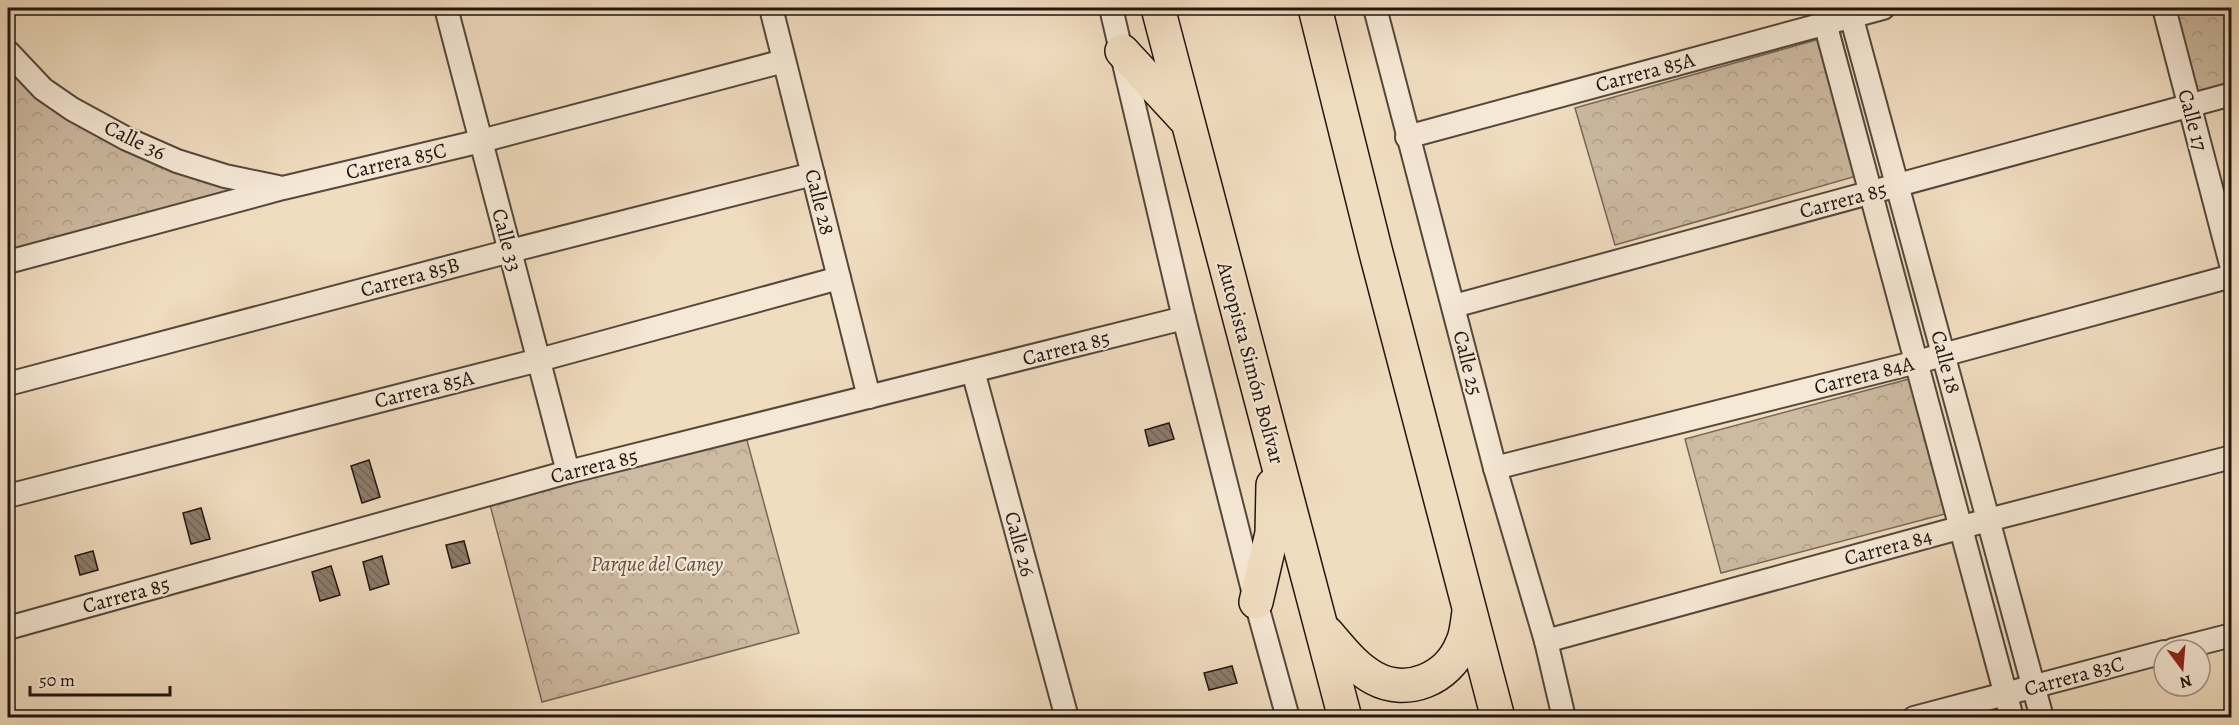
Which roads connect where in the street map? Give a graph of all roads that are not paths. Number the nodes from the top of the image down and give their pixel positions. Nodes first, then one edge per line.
1 (446, 8) edge
2 (771, 8) edge
3 (1111, 8) edge
4 (1158, 8) edge
5 (1315, 8) edge
6 (1375, 8) edge
7 (1884, 8) edge
8 (2164, 8) edge
9 (1851, 12) edge
10 (1823, 15) edge
11 (1122, 51) junction
12 (8, 52) edge
13 (784, 61) junction
14 (2232, 94) edge
15 (2190, 106) junction
16 (1186, 120) junction
17 (1407, 136) junction
18 (481, 141) junction
19 (813, 174) junction
20 (1898, 185) junction
21 (283, 188) junction
22 (1871, 192) junction
23 (510, 250) junction
24 (8, 262) edge
25 (2232, 268) edge
26 (2232, 276) edge
27 (839, 278) junction
28 (1454, 306) junction
29 (1184, 318) junction
30 (1943, 354) junction
31 (539, 360) junction
32 (1917, 362) junction
33 (973, 371) junction
34 (8, 384) edge
35 (869, 398) junction
36 (1268, 429) junction
37 (2232, 457) edge
38 (1495, 468) junction
39 (568, 472) junction
40 (8, 496) edge
41 (1988, 520) junction
42 (1961, 527) junction
43 (1256, 602) junction
44 (1469, 612) junction
45 (8, 628) edge
46 (1324, 629) junction
47 (2232, 634) edge
48 (2212, 639) edge
49 (1546, 641) junction
50 (2152, 655) edge
51 (2034, 686) junction
52 (2006, 693) junction
53 (1066, 717) edge
54 (1288, 717) edge
55 (1345, 717) edge
56 (1498, 717) edge
57 (1564, 717) edge
58 (1914, 717) edge
59 (2012, 717) edge
60 (2042, 717) edge

1 - 18 street, Calle 33
2 - 13 street, Calle 28
3 - 11 street
4 - 16 highway, Autopista Simón Bolívar
5 - 44 highway
6 - 17 street, Calle 25
7 - 9 street, Carrera 85A
8 - 15 street, Calle 17
9 - 10 street, Carrera 85A
9 - 20 street, Calle 18
10 - 17 street, Carrera 85A
10 - 22 street, Calle 18
11 - 16 highway
11 - 29 street
12 - 21 street, Calle 36
13 - 18 street, Carrera 85C
13 - 19 street, Calle 28
14 - 15 street, Carrera 85
15 - 20 street, Carrera 85
15 - 25 street, Calle 17
16 - 36 highway, Autopista Simón Bolívar
17 - 28 street, Calle 25
18 - 21 street, Carrera 85C
18 - 23 street, Calle 33
19 - 23 street, Carrera 85B
19 - 27 street, Calle 28
20 - 22 street, Carrera 85
20 - 30 street, Calle 18
21 - 24 street, Carrera 85C
22 - 28 street, Carrera 85
22 - 32 street, Calle 18
23 - 31 street, Calle 33
23 - 34 street, Carrera 85B
26 - 30 street, Carrera 84A
27 - 31 street, Carrera 85A
27 - 35 street, Calle 28
28 - 38 street, Calle 25
29 - 33 street, Carrera 85
29 - 43 street
30 - 32 street, Carrera 84A
30 - 41 street, Calle 18
31 - 39 street, Calle 33
31 - 40 street, Carrera 85A
32 - 38 street, Carrera 84A
32 - 42 street, Calle 18
33 - 35 street, Carrera 85
33 - 53 street, Calle 26
35 - 39 street, Carrera 85
36 - 43 highway
36 - 46 highway, Autopista Simón Bolívar
37 - 41 street, Carrera 84
38 - 49 street, Calle 25
39 - 45 street, Carrera 85
41 - 42 street, Carrera 84
41 - 51 street, Calle 18
42 - 49 street, Carrera 84
42 - 52 street, Calle 18
43 - 54 street
44 - 46 highway
44 - 56 highway
46 - 55 highway, Autopista Simón Bolívar
47 - 48 street
49 - 57 street, Calle 25
50 - 51 street, Carrera 83C
51 - 52 street, Carrera 83C
51 - 60 street, Calle 18
52 - 58 street, Carrera 83C
52 - 59 street, Calle 18

